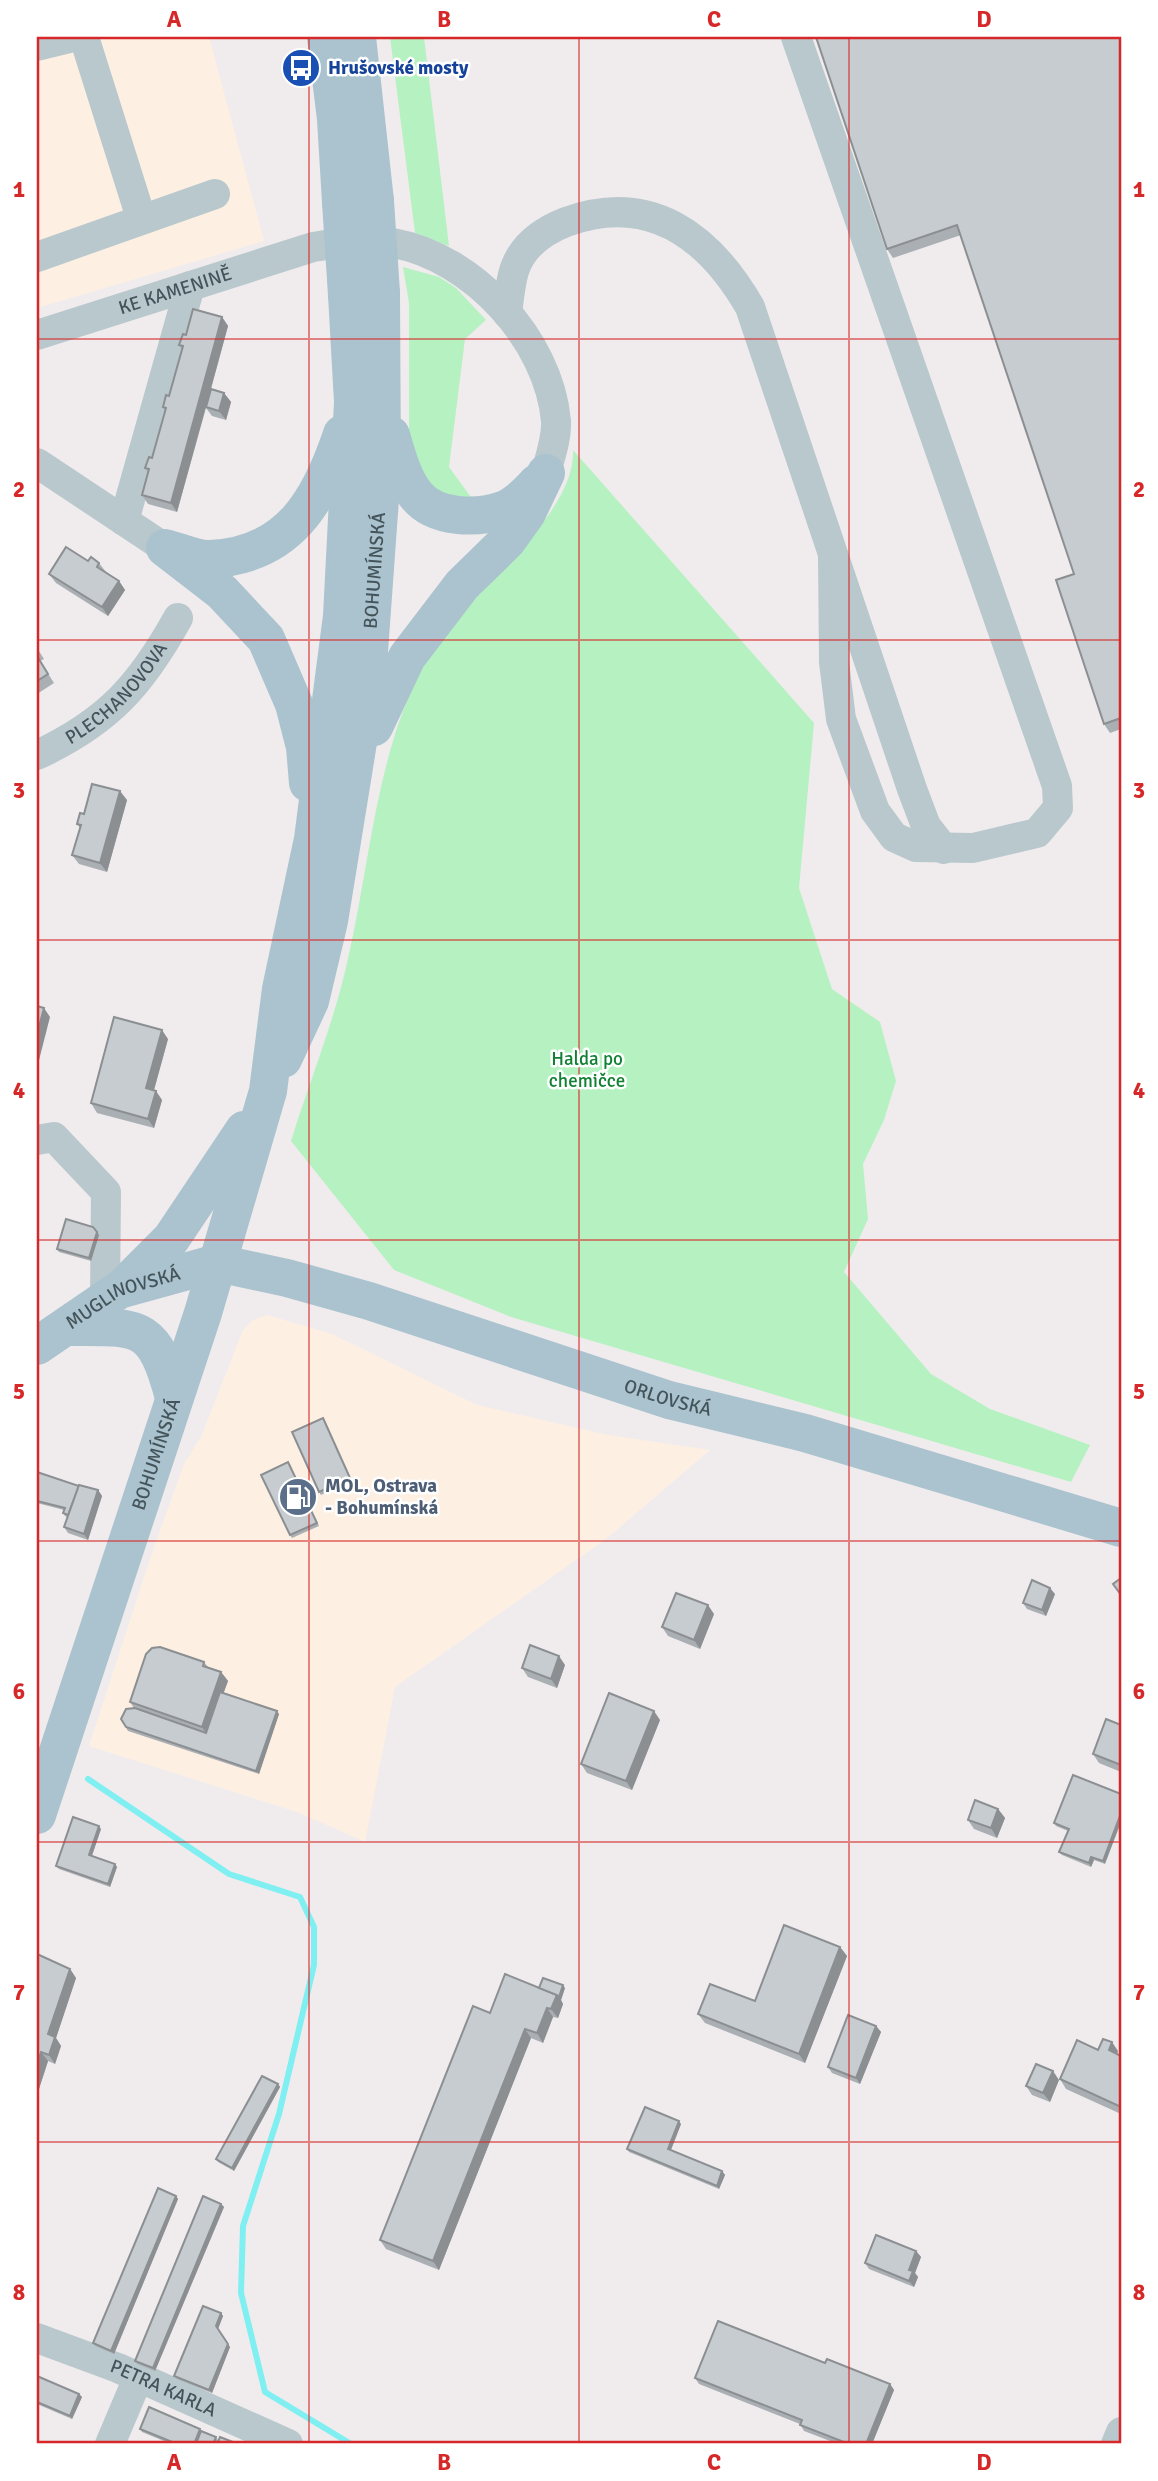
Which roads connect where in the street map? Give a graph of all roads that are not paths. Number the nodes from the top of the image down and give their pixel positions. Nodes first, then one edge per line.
1 (74, 37) edge
2 (84, 37) edge
3 (326, 37) edge
4 (357, 37) edge
5 (796, 37) edge
6 (37, 46) edge
7 (215, 194) dead end
8 (358, 201) junction
9 (141, 218) junction
10 (37, 257) edge
11 (514, 270) junction
12 (468, 277) junction
13 (190, 286) junction
14 (507, 313) junction
15 (37, 335) edge
16 (368, 392) junction
17 (37, 463) edge
18 (546, 473) junction
19 (124, 521) junction
20 (164, 548) junction
21 (833, 557) junction
22 (178, 618) dead end
23 (37, 755) edge
24 (357, 767) junction
25 (313, 839) junction
26 (944, 849) junction
27 (268, 1091) junction
28 (45, 1139) edge
29 (217, 1263) junction
30 (112, 1294) junction
31 (51, 1337) edge
32 (174, 1398) junction
33 (1121, 1528) edge
34 (38, 1809) edge
35 (37, 2338) edge
36 (138, 2378) junction
37 (1121, 2432) edge
38 (110, 2444) edge
39 (288, 2444) edge
40 (1116, 2444) edge

1 - 6 street
2 - 9 street
3 - 8 main road, BOHUMÍNSKÁ
4 - 8 main road, BOHUMÍNSKÁ
5 - 26 street
7 - 9 street
8 - 16 main road, BOHUMÍNSKÁ, bridge
9 - 10 street
11 - 12 street
11 - 14 street
11 - 21 street
12 - 13 street, KE KAMENINĚ
12 - 14 street, KE KAMENINĚ
13 - 15 street, KE KAMENINĚ
13 - 19 street
14 - 18 street, KE KAMENINĚ
16 - 18 main road
16 - 20 main road
16 - 24 main road, BOHUMÍNSKÁ
16 - 25 main road, BOHUMÍNSKÁ
17 - 19 street
18 - 24 main road
19 - 20 street
20 - 25 main road
21 - 26 street
21 - 26 street
22 - 23 street, PLECHANOVOVA
24 - 27 main road, BOHUMÍNSKÁ
25 - 27 main road, BOHUMÍNSKÁ
27 - 29 main road, BOHUMÍNSKÁ
27 - 30 main road
28 - 30 street
29 - 30 main road, MUGLINOVSKÁ
29 - 32 main road, BOHUMÍNSKÁ
29 - 33 main road, ORLOVSKÁ
30 - 31 main road, MUGLINOVSKÁ
31 - 32 main road
32 - 34 main road, BOHUMÍNSKÁ
35 - 36 street, PETRA KARLA
36 - 38 street
36 - 39 street, PETRA KARLA
37 - 40 street

